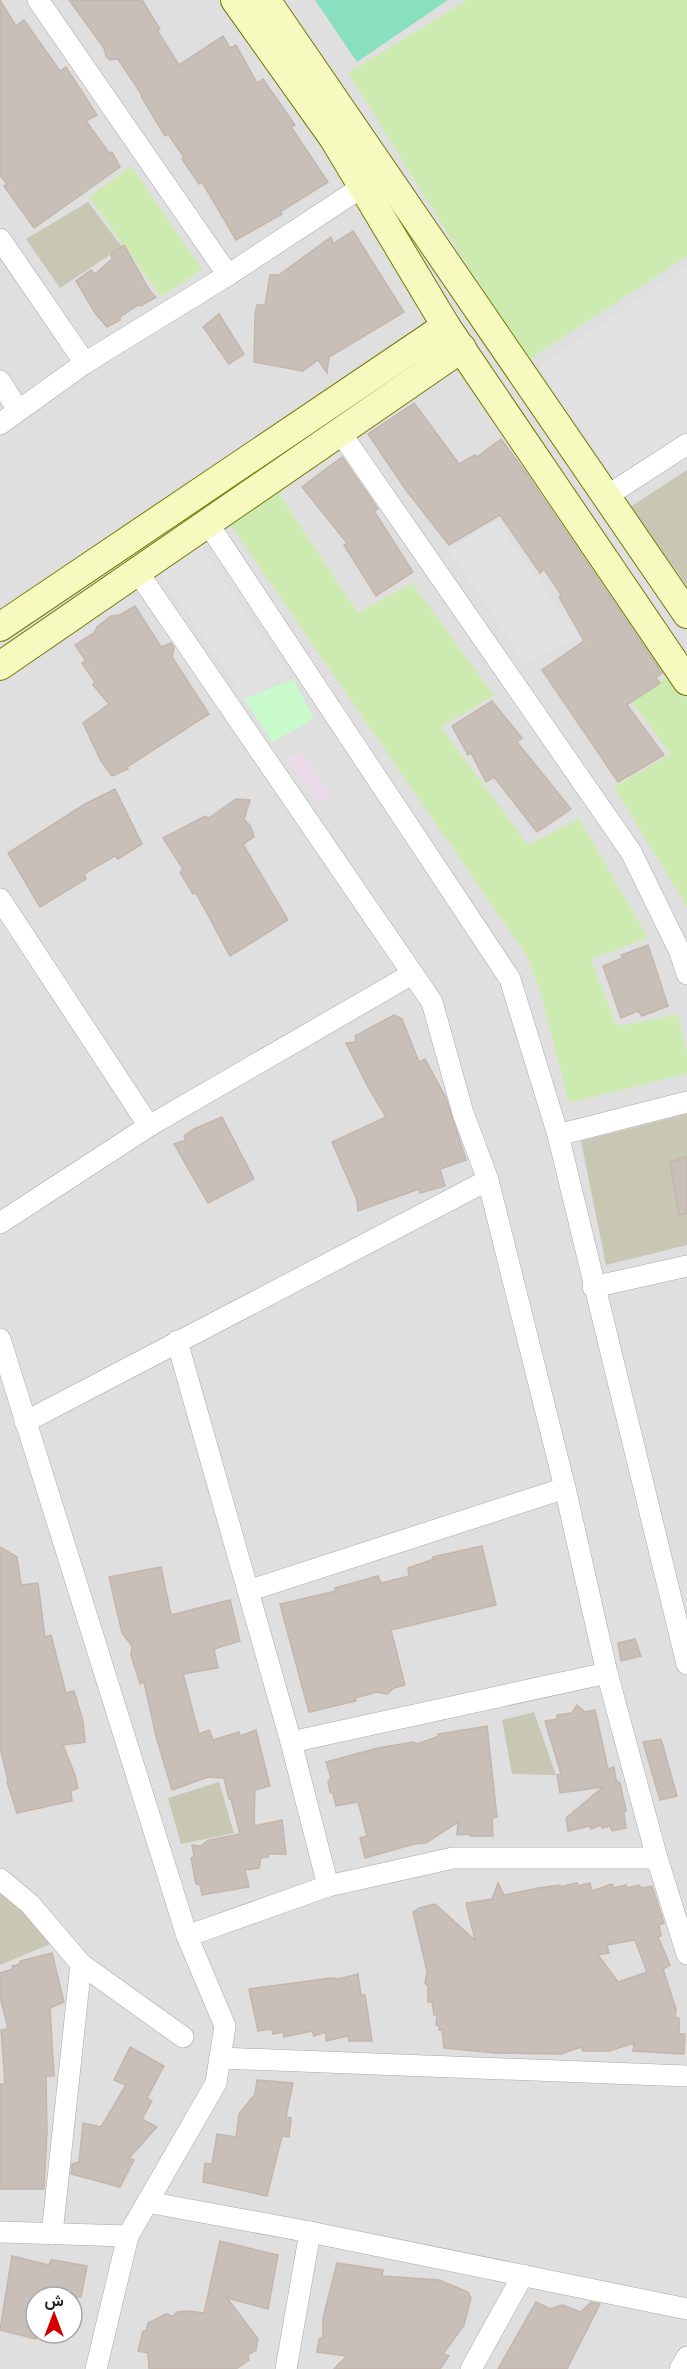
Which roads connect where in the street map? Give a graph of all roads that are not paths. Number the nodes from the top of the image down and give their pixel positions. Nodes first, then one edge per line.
1 (38, 0) edge
2 (235, 0) edge
3 (266, 0) edge
4 (362, 187) junction
5 (0, 239) edge
6 (228, 275) junction
7 (454, 337) junction
8 (85, 363) junction
9 (0, 381) edge
10 (18, 410) junction
11 (0, 424) edge
12 (340, 432) junction
13 (687, 444) edge
14 (607, 496) junction
15 (207, 522) junction
16 (137, 571) junction
17 (687, 614) edge
18 (0, 627) edge
19 (0, 666) edge
20 (687, 681) edge
21 (0, 899) edge
22 (412, 974) junction
23 (687, 974) edge
24 (687, 1102) edge
25 (149, 1126) junction
26 (558, 1136) junction
27 (488, 1180) junction
28 (0, 1223) edge
29 (687, 1266) edge
30 (593, 1287) junction
31 (0, 1339) edge
32 (177, 1341) junction
33 (25, 1422) junction
34 (566, 1488) junction
35 (248, 1591) junction
36 (687, 1664) edge
37 (607, 1673) junction
38 (291, 1742) junction
39 (657, 1858) junction
40 (0, 1880) edge
41 (328, 1886) junction
42 (187, 1936) junction
43 (687, 1954) edge
44 (81, 1964) junction
45 (183, 2037) dead end
46 (220, 2058) junction
47 (687, 2076) edge
48 (147, 2202) junction
49 (0, 2232) edge
50 (310, 2232) junction
51 (52, 2234) junction
52 (128, 2236) junction
53 (523, 2275) junction
54 (687, 2309) edge
55 (687, 2357) edge
56 (96, 2369) edge
57 (286, 2369) edge
58 (471, 2369) edge
59 (680, 2369) edge

1 - 6 street
2 - 4 street
3 - 14 street
4 - 6 street
4 - 7 street
5 - 8 street
6 - 8 street
7 - 12 street
7 - 18 street
7 - 20 street
8 - 10 street
9 - 10 street
10 - 11 street
12 - 15 street
12 - 23 street
13 - 14 street
14 - 17 street
15 - 16 street
15 - 26 street
16 - 19 street
16 - 22 street
21 - 25 street
22 - 25 street
22 - 27 street
24 - 26 street
25 - 28 street
26 - 30 street
27 - 32 street
27 - 34 street
29 - 30 street
30 - 36 street
31 - 33 street
32 - 33 street
32 - 35 street
33 - 42 street
34 - 35 street
34 - 37 street
35 - 38 street
37 - 38 street
37 - 39 street
38 - 41 street
39 - 41 street
39 - 43 street
40 - 44 street
41 - 42 street
42 - 46 street
44 - 45 street
44 - 51 street
46 - 47 street
46 - 48 street
48 - 50 street
48 - 52 street
49 - 51 street
50 - 53 street
50 - 57 street
51 - 52 street
52 - 56 street
53 - 54 street
53 - 58 street
55 - 59 street

